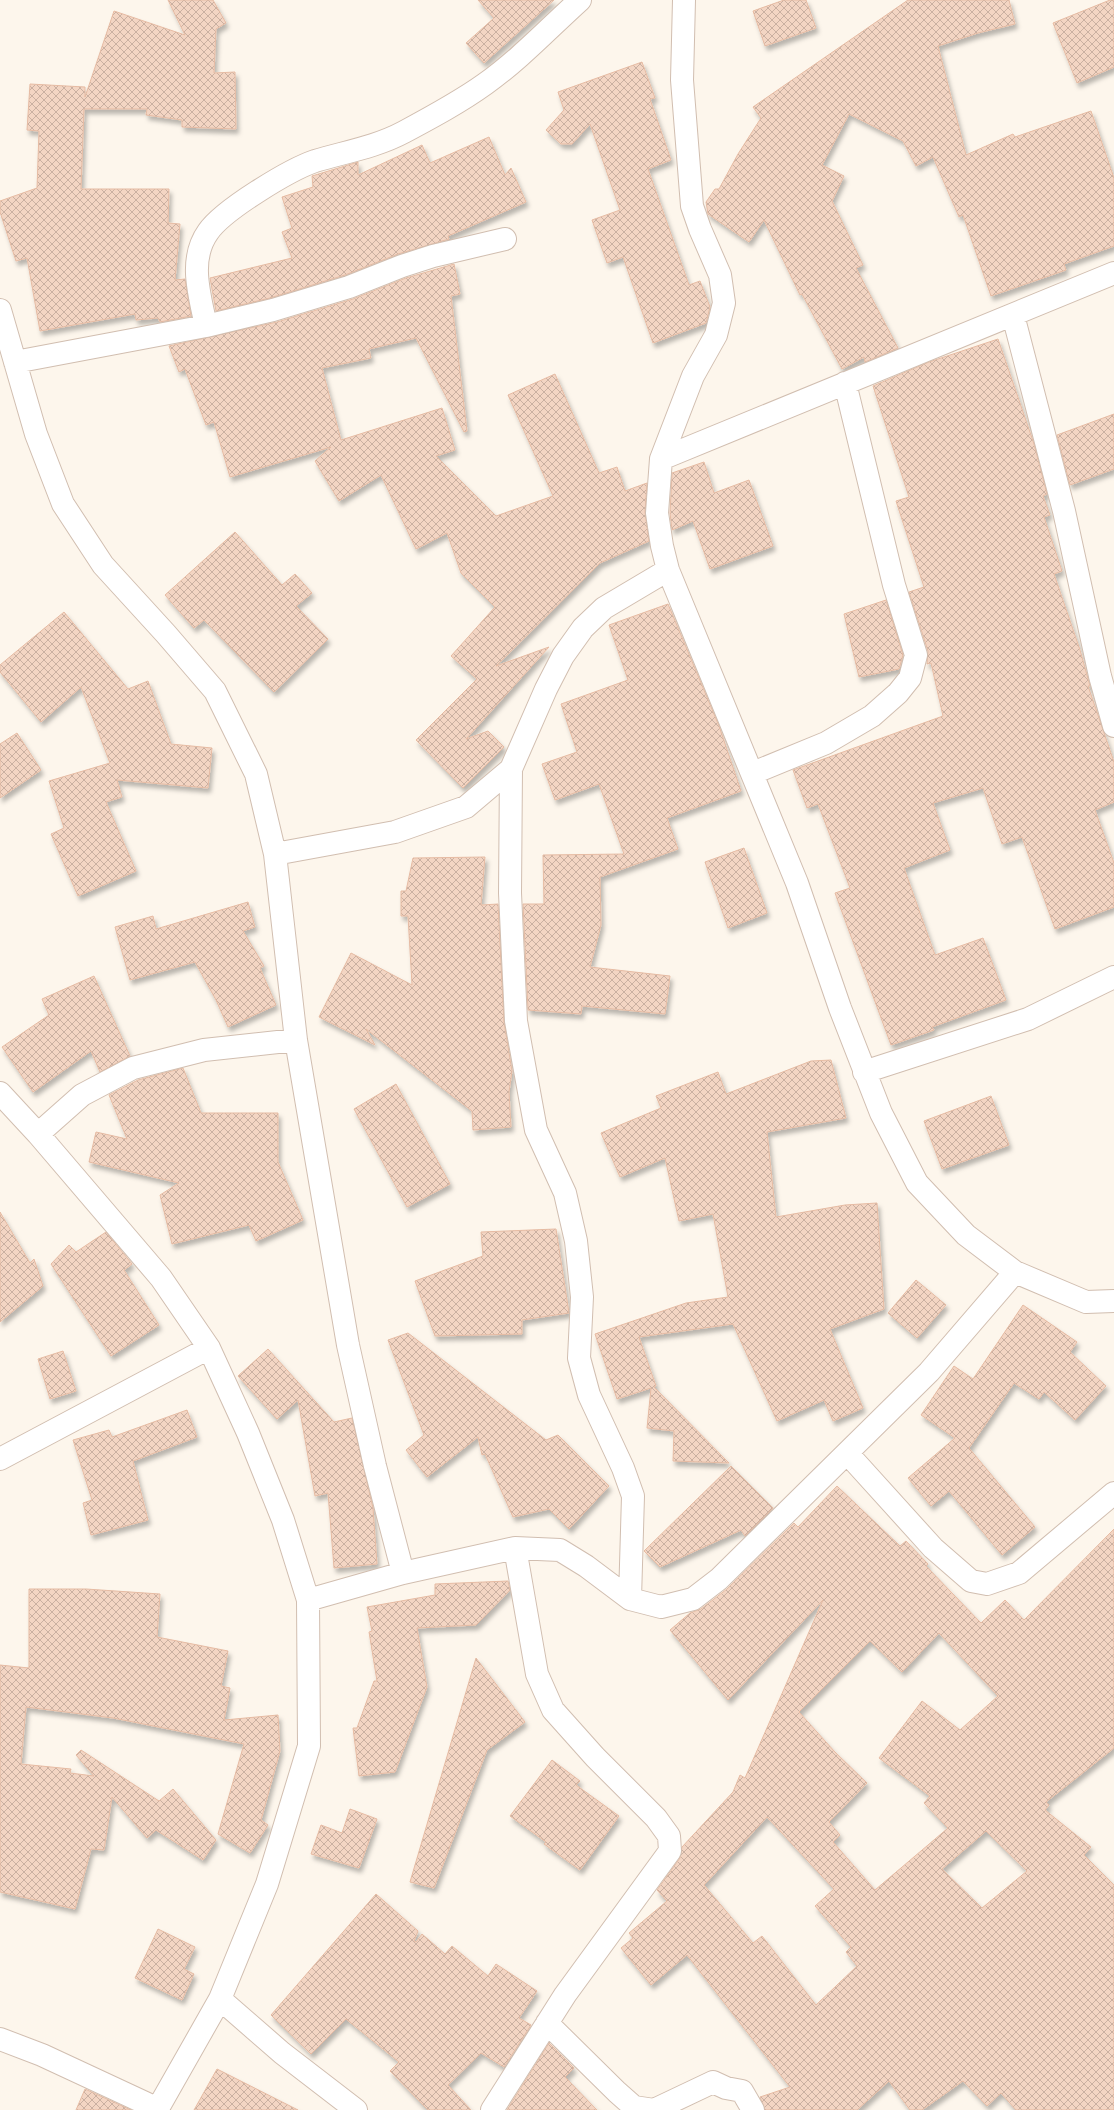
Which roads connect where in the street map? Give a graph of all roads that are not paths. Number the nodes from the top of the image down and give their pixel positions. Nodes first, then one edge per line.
1 (580, 0) edge
2 (684, 0) edge
3 (505, 239) dead end
4 (1114, 273) edge
5 (0, 310) edge
6 (1013, 315) junction
7 (206, 326) junction
8 (15, 362) junction
9 (845, 383) junction
10 (661, 459) junction
11 (668, 570) junction
12 (1114, 726) edge
13 (511, 769) junction
14 (753, 773) junction
15 (275, 854) junction
16 (1114, 977) edge
17 (296, 1040) junction
18 (864, 1072) junction
19 (0, 1094) edge
20 (38, 1134) junction
21 (1015, 1272) junction
22 (1114, 1301) edge
23 (209, 1348) junction
24 (847, 1454) junction
25 (0, 1461) edge
26 (1114, 1493) edge
27 (515, 1548) junction
28 (403, 1573) junction
29 (630, 1599) junction
30 (308, 1600) junction
31 (220, 1999) junction
32 (547, 2023) junction
33 (0, 2039) edge
34 (158, 2110) edge
35 (356, 2110) edge
36 (492, 2110) edge
37 (753, 2110) edge

1 - 7 street
2 - 10 street
3 - 7 street
4 - 6 street
5 - 8 street
6 - 9 street
6 - 12 street
7 - 8 street
8 - 15 street
9 - 10 street
9 - 14 street
10 - 11 street
11 - 13 street
11 - 14 street
13 - 15 street
13 - 29 street
14 - 18 street
15 - 17 street
16 - 18 street
17 - 20 street
17 - 28 street
18 - 21 street
19 - 20 street
20 - 23 street
21 - 22 street
21 - 24 street
23 - 25 street
23 - 30 street
24 - 26 street
24 - 29 street
27 - 28 street
27 - 29 street
27 - 32 street
28 - 30 street
30 - 31 street
31 - 34 street
31 - 35 street
32 - 36 street
32 - 37 street
33 - 34 street

